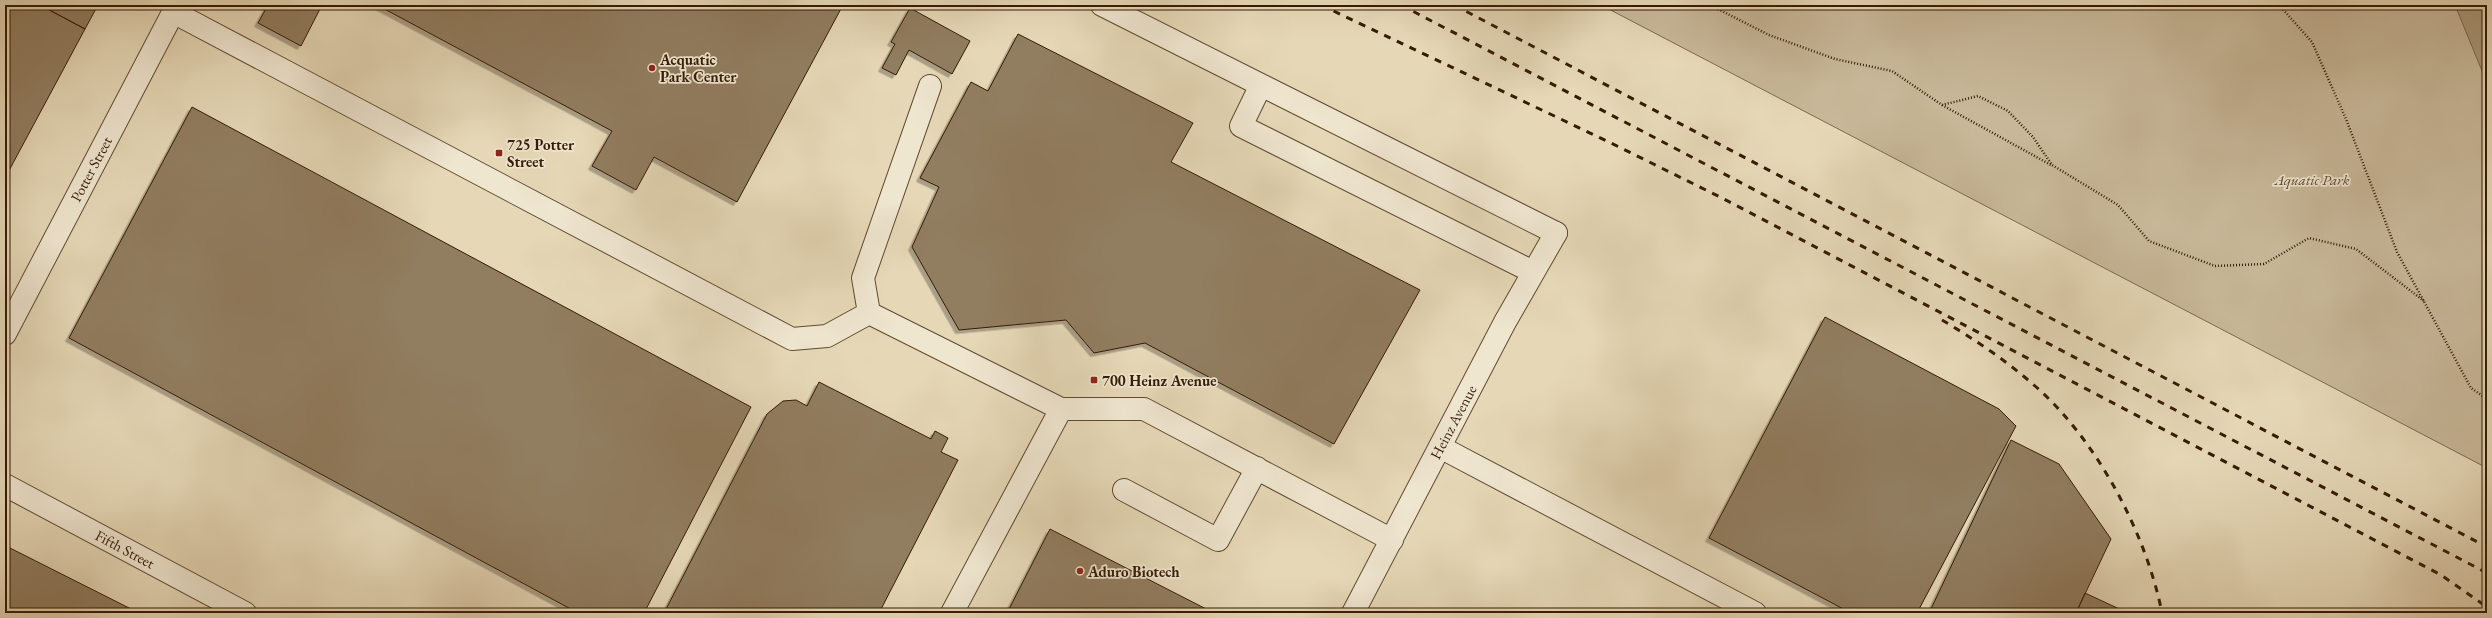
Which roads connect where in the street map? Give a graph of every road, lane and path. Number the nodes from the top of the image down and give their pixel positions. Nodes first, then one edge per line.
1 (1102, 5) edge
2 (1710, 5) edge
3 (2279, 5) edge
4 (175, 8) edge
5 (1261, 85) junction
6 (930, 86) dead end
7 (1942, 105) junction
8 (2052, 165) junction
9 (1533, 272) junction
10 (2424, 301) junction
11 (10, 312) edge
12 (869, 313) junction
13 (5, 334) edge
14 (2487, 399) edge
15 (1061, 409) junction
16 (1440, 447) junction
17 (1257, 468) junction
18 (5, 485) edge
19 (1124, 490) dead end
20 (1392, 540) junction
21 (245, 613) edge
22 (952, 613) edge
23 (1353, 613) edge
24 (1756, 613) edge

1 - 5 street
2 - 7 path
3 - 10 path
4 - 11 street, Potter Street
4 - 12 street
5 - 9 street
5 - 9 street, Heinz Avenue
6 - 12 street
7 - 8 path
7 - 8 path
8 - 10 path
9 - 16 street, Heinz Avenue
10 - 14 path
11 - 13 street, Potter Street
12 - 15 street
15 - 17 street
15 - 22 street
16 - 20 street, Heinz Avenue
16 - 24 street
17 - 19 street
17 - 20 street
18 - 21 street, Fifth Street
20 - 23 street, Heinz Avenue

